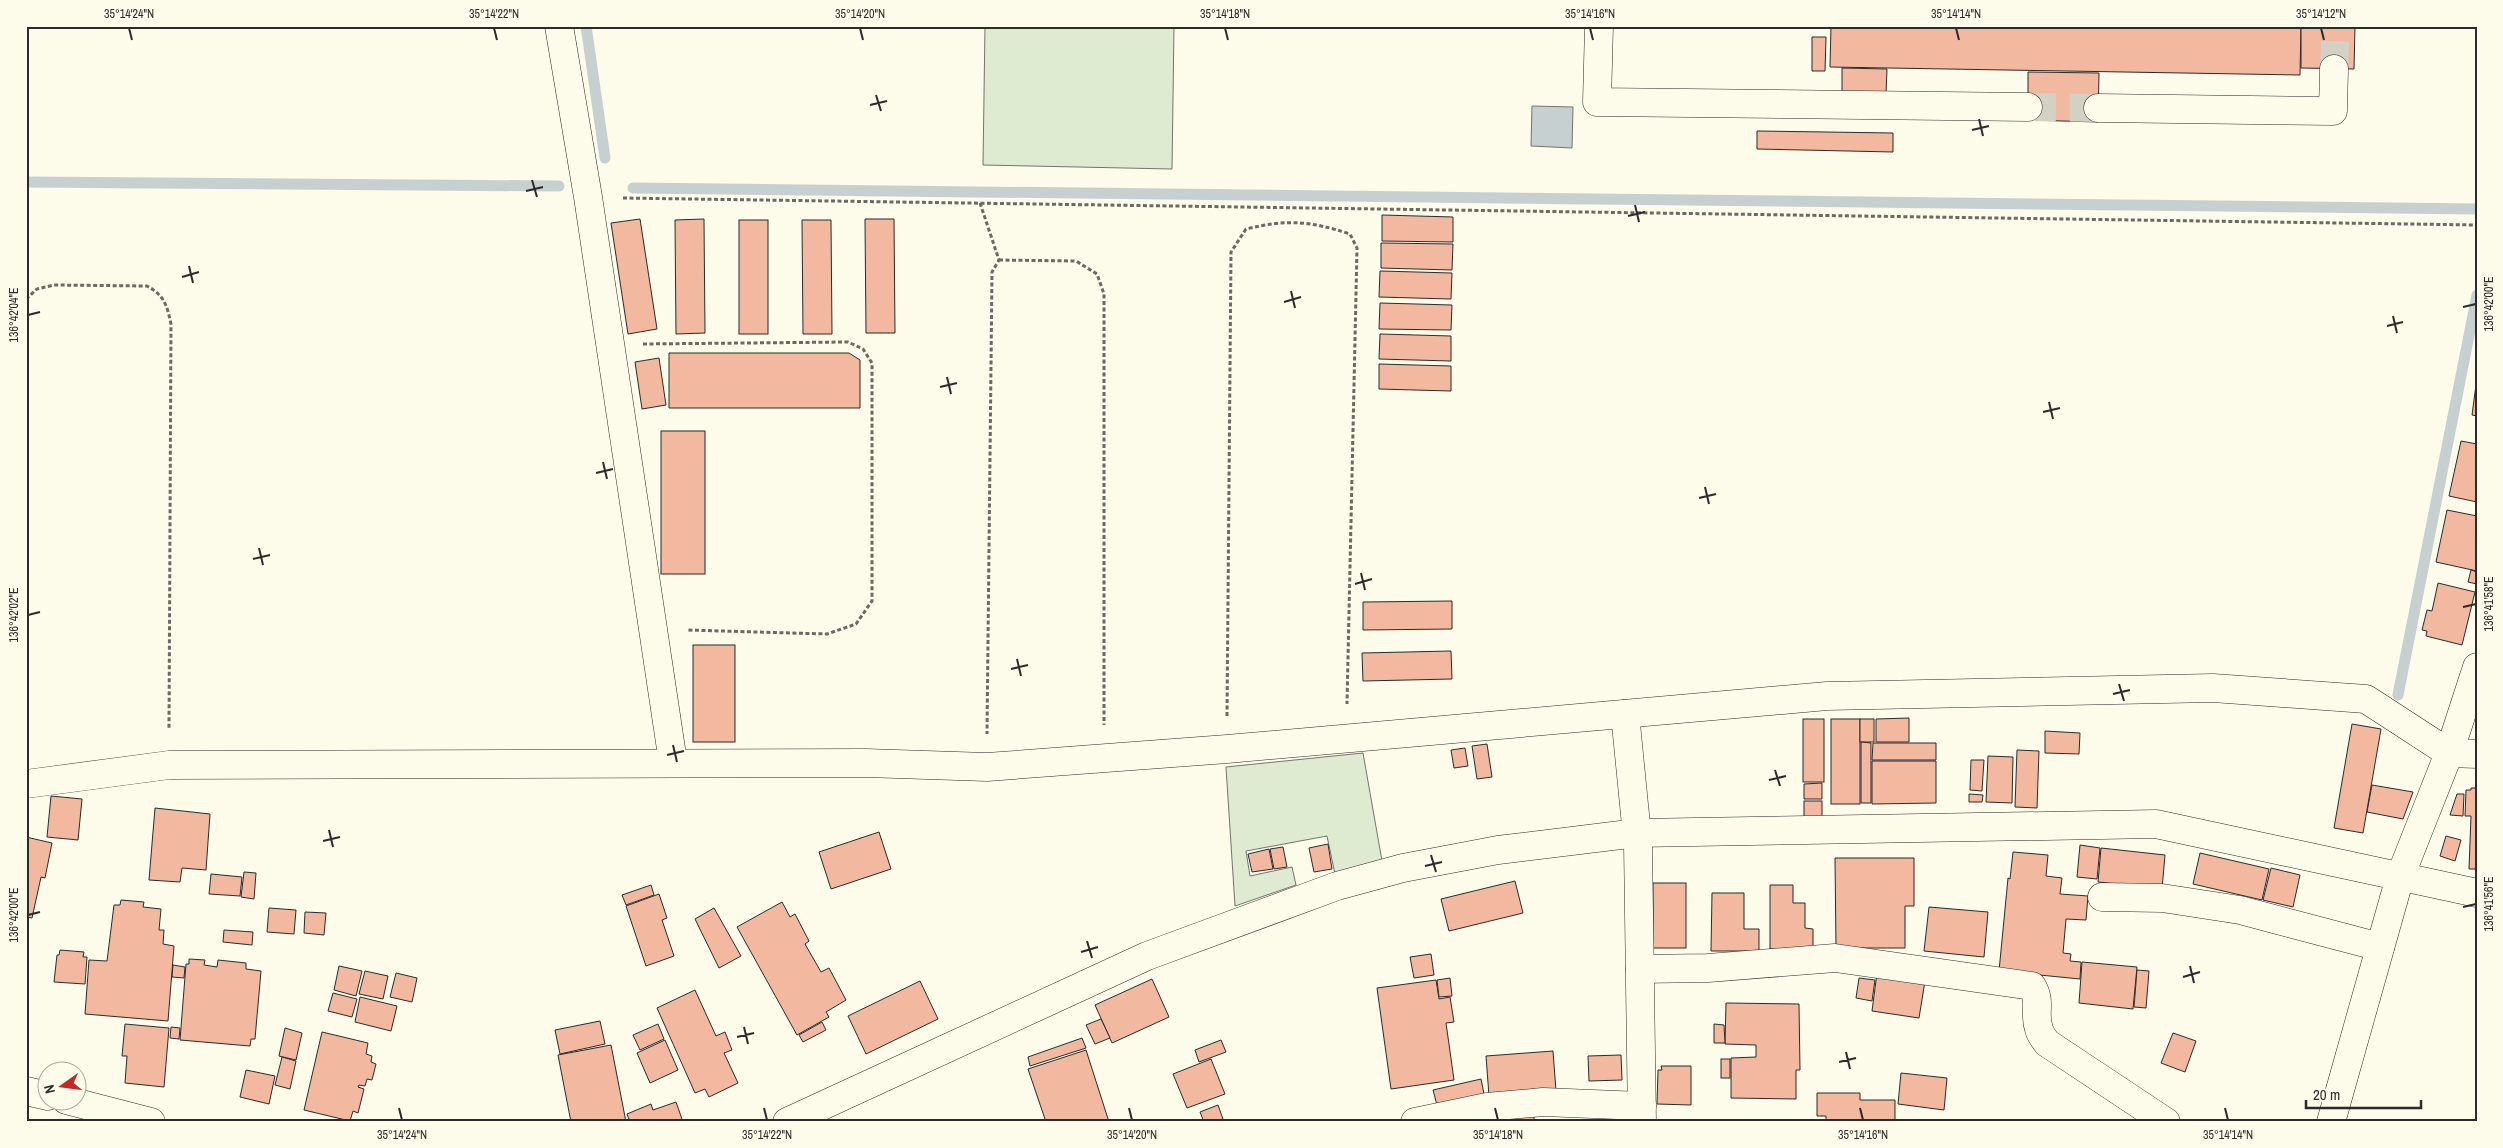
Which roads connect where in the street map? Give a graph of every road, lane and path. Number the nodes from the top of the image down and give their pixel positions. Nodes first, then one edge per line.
1 (559, 26) edge
2 (1599, 26) edge
3 (2334, 69) tunnel mouth
4 (2028, 107) tunnel mouth
5 (2098, 108) tunnel mouth
6 (588, 197) junction
7 (980, 203) junction
8 (2477, 225) edge
9 (999, 260) junction
10 (26, 299) edge
11 (610, 344) junction
12 (653, 629) junction
13 (2477, 667) edge
14 (1625, 714) junction
15 (1346, 738) junction
16 (1227, 749) junction
17 (2449, 753) junction
18 (2477, 754) edge
19 (1104, 758) junction
20 (673, 762) junction
21 (169, 765) junction
22 (987, 767) junction
23 (26, 784) edge
24 (1637, 833) junction
25 (2400, 877) junction
26 (2477, 893) edge
27 (2102, 897) dead end
28 (2380, 948) junction
29 (1640, 969) junction
30 (88, 1106) edge
31 (1642, 1114) edge
32 (151, 1122) edge
33 (787, 1122) edge
34 (1415, 1122) edge
35 (2166, 1122) edge
36 (2331, 1122) edge

1 - 6 street
2 - 4 street
3 - 5 street
6 - 7 path
6 - 11 street
7 - 8 path
7 - 9 path
9 - 19 path
9 - 22 path
10 - 21 path
11 - 12 street
11 - 12 path
12 - 20 street
13 - 17 street
14 - 15 street
14 - 17 street
14 - 24 street
15 - 16 street
15 - 16 path
16 - 19 street
17 - 18 street
17 - 25 street
19 - 22 street
20 - 21 street
20 - 22 street
21 - 23 street
24 - 25 street
24 - 29 street
24 - 33 street
25 - 26 street
25 - 28 street
27 - 28 street
28 - 36 street
29 - 31 street
29 - 35 street
30 - 32 street
31 - 34 street

